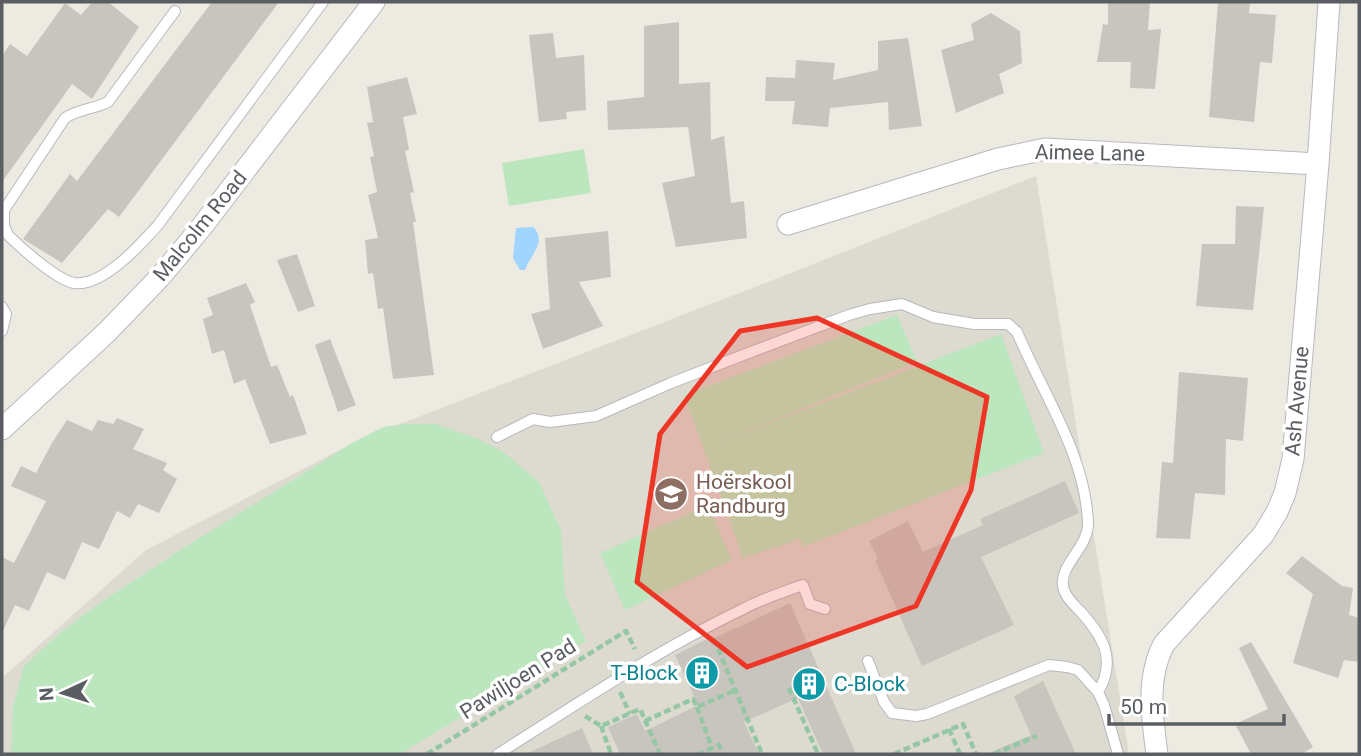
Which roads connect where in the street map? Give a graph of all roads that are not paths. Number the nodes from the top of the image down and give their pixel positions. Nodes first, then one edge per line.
1 (323, 2) edge
2 (374, 2) edge
3 (1329, 2) edge
4 (175, 11) dead end
5 (1318, 164) junction
6 (788, 224) dead end
7 (2, 307) edge
8 (2, 331) edge
9 (2, 429) edge
10 (497, 437) dead end
11 (825, 609) dead end
12 (868, 661) dead end
13 (1098, 692) junction
14 (498, 754) edge
15 (1118, 754) edge
16 (1157, 754) edge

1 - 4 lane
2 - 9 street, Malcolm Road
3 - 5 street, Ash Avenue
5 - 6 street, Aimee Lane
5 - 16 street, Ash Avenue
7 - 8 lane
10 - 13 lane
11 - 14 lane
12 - 13 lane
13 - 15 lane

